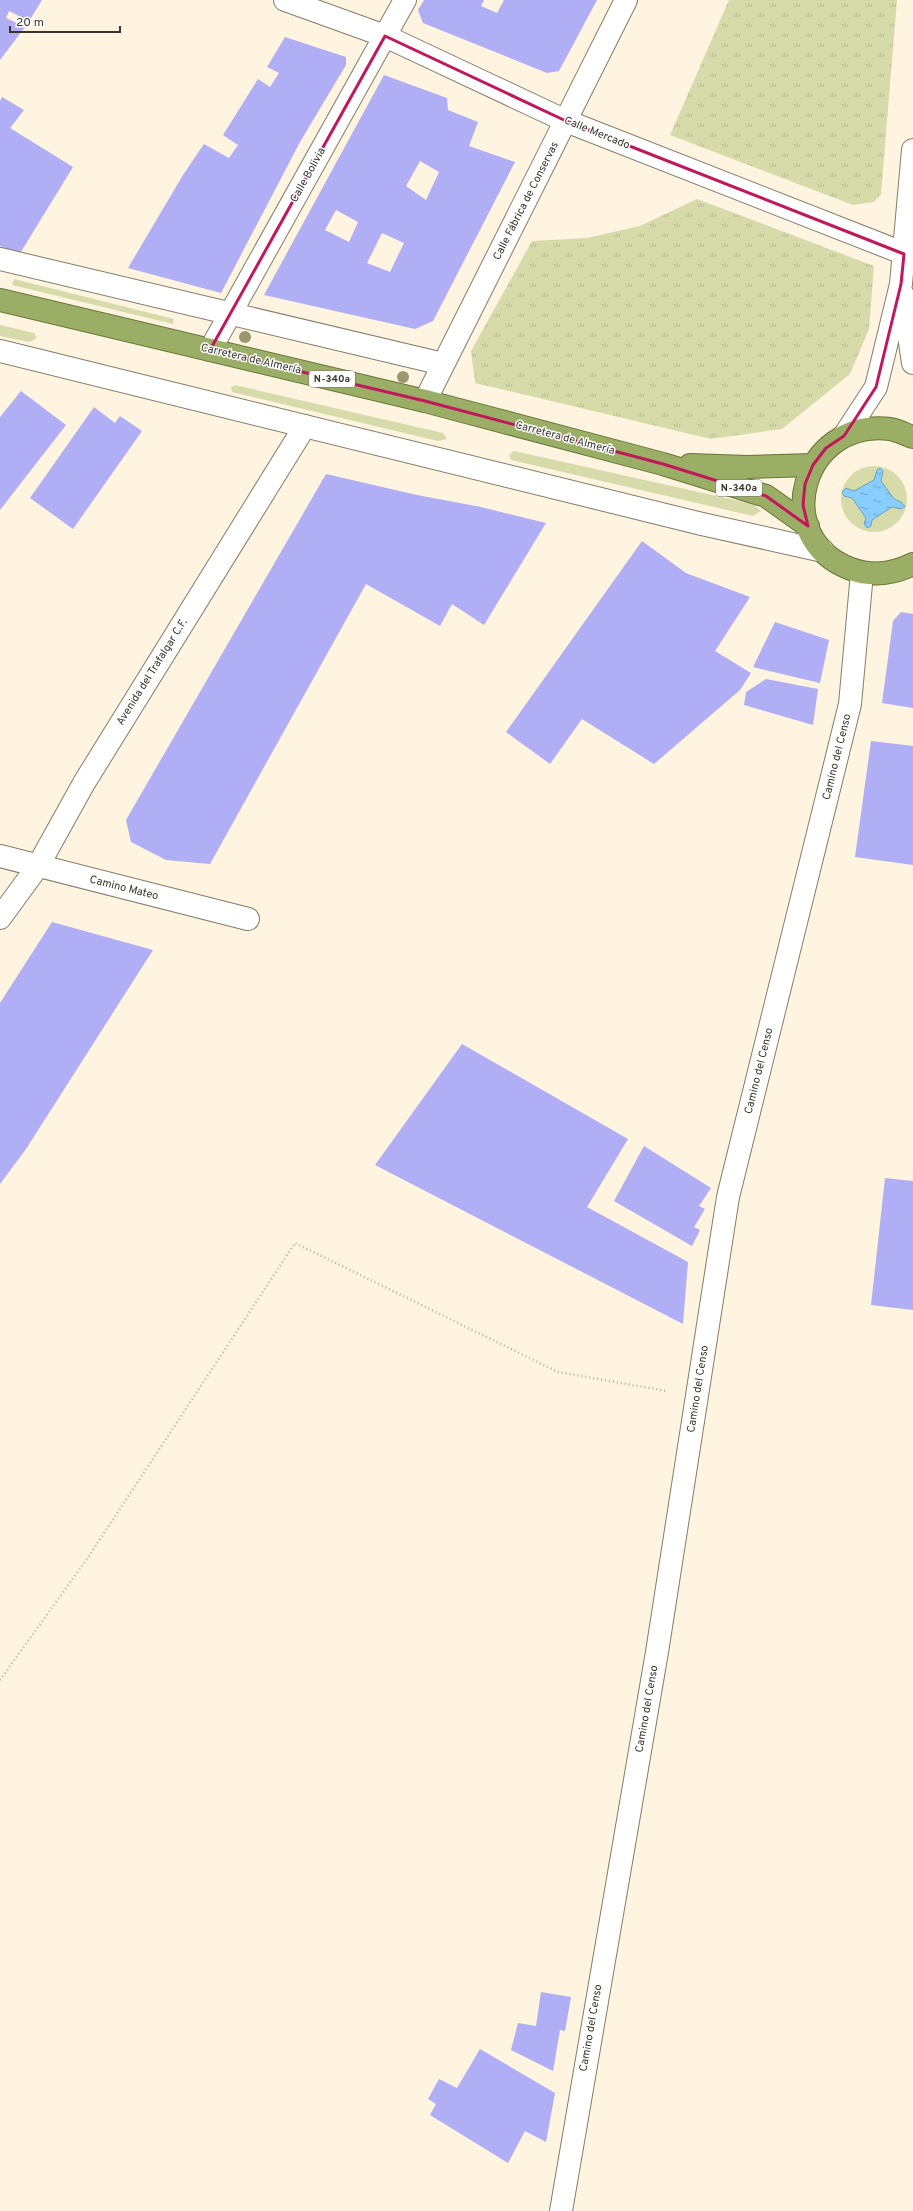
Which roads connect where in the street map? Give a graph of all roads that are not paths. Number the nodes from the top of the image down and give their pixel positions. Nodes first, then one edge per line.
1 (285, 0) edge
2 (405, 0) edge
3 (626, 0) edge
4 (385, 36) junction
5 (566, 121) junction
6 (913, 150) edge
7 (908, 255) edge
8 (0, 259) edge
9 (901, 284) junction
10 (0, 300) edge
11 (210, 350) junction
12 (0, 351) edge
13 (913, 363) edge
14 (443, 364) junction
15 (425, 401) junction
16 (305, 426) junction
17 (844, 436) junction
18 (913, 437) edge
19 (663, 464) junction
20 (813, 465) junction
21 (808, 526) junction
22 (824, 552) junction
23 (908, 570) edge
24 (862, 573) junction
25 (0, 856) edge
26 (38, 866) junction
27 (0, 918) edge
28 (248, 919) dead end
29 (561, 2211) edge

1 - 4 street, Calle Mercado
2 - 4 street, Calle Bolivia
3 - 5 street, Calle Fábrica de Conservas
4 - 5 street, Calle Mercado
4 - 11 street, Calle Bolivia
5 - 7 street, Calle Mercado
5 - 14 street, Calle Fábrica de Conservas
6 - 7 street
7 - 9 street
8 - 14 street
9 - 13 street
9 - 17 street
10 - 11 highway, Carretera de Almería / N-340a
11 - 15 highway, Carretera de Almería / N-340a
12 - 16 street
14 - 15 street, Calle Fábrica de Conservas
15 - 19 highway, Carretera de Almería / N-340a
16 - 22 street
16 - 26 street, Avenida del Trafalgar C.F.
17 - 18 highway, N-340a
17 - 20 highway, N-340a
19 - 20 highway, Carretera de Almería / N-340a
19 - 21 highway, Carretera de Almería / N-340a
20 - 21 highway, N-340a
21 - 22 highway, N-340a
22 - 24 highway, N-340a
23 - 24 highway, N-340a
24 - 29 street, Camino del Censo
25 - 26 street, Camino Mateo
26 - 27 street, Avenida del Trafalgar C.F.
26 - 28 street, Camino Mateo

